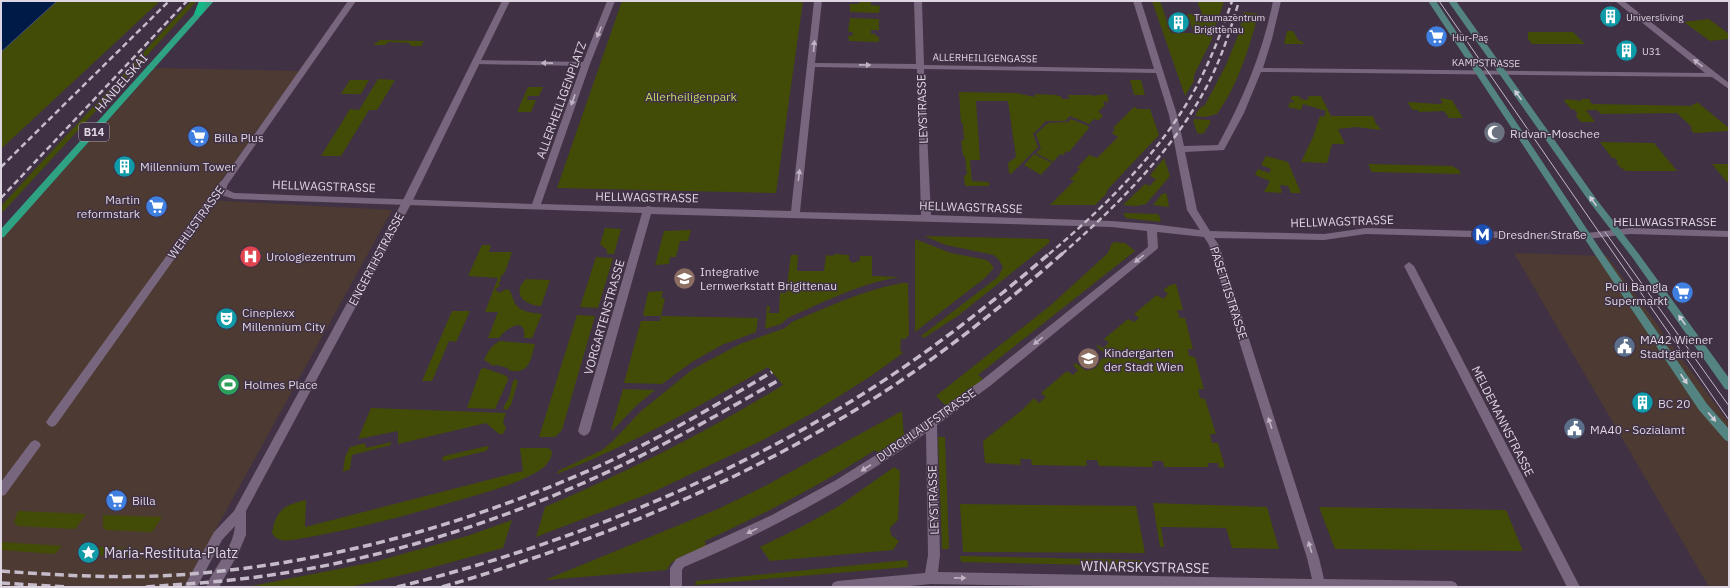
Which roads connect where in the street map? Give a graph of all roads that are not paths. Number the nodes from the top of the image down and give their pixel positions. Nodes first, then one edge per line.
1 (203, 1) edge
2 (210, 1) edge
3 (352, 1) edge
4 (506, 1) edge
5 (611, 1) edge
6 (818, 1) edge
7 (918, 1) edge
8 (1137, 1) edge
9 (1277, 1) edge
10 (1432, 1) edge
11 (1452, 1) edge
12 (1619, 1) edge
13 (198, 14) junction
14 (476, 62) junction
15 (586, 64) junction
16 (812, 64) junction
17 (920, 66) junction
18 (1258, 70) junction
19 (1158, 71) junction
20 (1480, 73) junction
21 (1503, 73) junction
22 (1714, 75) junction
23 (1729, 87) edge
24 (1180, 149) junction
25 (224, 183) junction
26 (407, 202) junction
27 (535, 207) junction
28 (648, 210) junction
29 (795, 214) junction
30 (926, 218) junction
31 (1152, 227) junction
32 (1616, 232) junction
33 (1206, 234) junction
34 (1729, 234) edge
35 (1, 235) edge
36 (1587, 236) junction
37 (1410, 266) dead end
38 (1729, 386) edge
39 (52, 422) dead end
40 (931, 422) junction
41 (584, 431) dead end
42 (1729, 437) edge
43 (35, 445) dead end
44 (1, 491) edge
45 (239, 514) junction
46 (931, 578) junction
47 (1320, 586) edge
48 (190, 587) edge
49 (212, 587) edge
50 (676, 587) edge
51 (837, 587) edge
52 (1452, 587) edge
53 (1574, 587) edge

1 - 13 highway
2 - 13 main road, HANDELSKAI / B14
3 - 25 street, WEHLISTRASSE
4 - 14 street, ENGERTHSTRASSE
5 -> 15 street, ALLERHEILIGENPLATZ
16 -> 6 street
7 - 17 street, LEYSTRASSE
8 - 19 street, PASETTISTRASSE
9 - 18 street
10 - 20 main road
11 - 21 main road
22 -> 12 street
13 - 35 main road, HANDELSKAI / B14
15 -> 14 street
14 - 26 street, ENGERTHSTRASSE
15 -> 27 street, ALLERHEILIGENPLATZ
16 -> 17 street, ALLERHEILIGENGASSE
29 -> 16 street
17 - 19 street, ALLERHEILIGENGASSE
17 - 30 street, LEYSTRASSE
18 - 20 street, KAMPSTRASSE
18 - 24 street
19 - 24 street, PASETTISTRASSE
20 - 21 street, KAMPSTRASSE
20 - 36 main road
21 - 22 street, KAMPSTRASSE
32 -> 21 main road
22 - 23 street
24 - 33 street, PASETTISTRASSE
25 - 26 street, HELLWAGSTRASSE
25 - 39 street, WEHLISTRASSE
26 - 27 street, HELLWAGSTRASSE
26 - 45 street, ENGERTHSTRASSE
27 - 28 street, HELLWAGSTRASSE
28 - 29 street, HELLWAGSTRASSE
28 - 41 street, VORGARTENSTRASSE
29 - 30 street, HELLWAGSTRASSE
30 - 31 street, HELLWAGSTRASSE
31 - 33 street, HELLWAGSTRASSE
31 -> 40 street, DURCHLAUFSTRASSE
32 - 34 street, HELLWAGSTRASSE
32 - 36 street, HELLWAGSTRASSE
38 -> 32 main road
33 - 36 street, HELLWAGSTRASSE
47 -> 33 street, PASETTISTRASSE
36 -> 42 main road
37 - 53 street, MELDEMANNSTRASSE
40 - 46 street, LEYSTRASSE
40 -> 50 street, DURCHLAUFSTRASSE
43 - 44 street
45 - 48 street, ENGERTHSTRASSE
45 - 49 street
46 -> 47 street, WINARSKYSTRASSE
46 - 51 street, WINARSKYSTRASSE
47 - 52 street, WINARSKYSTRASSE

